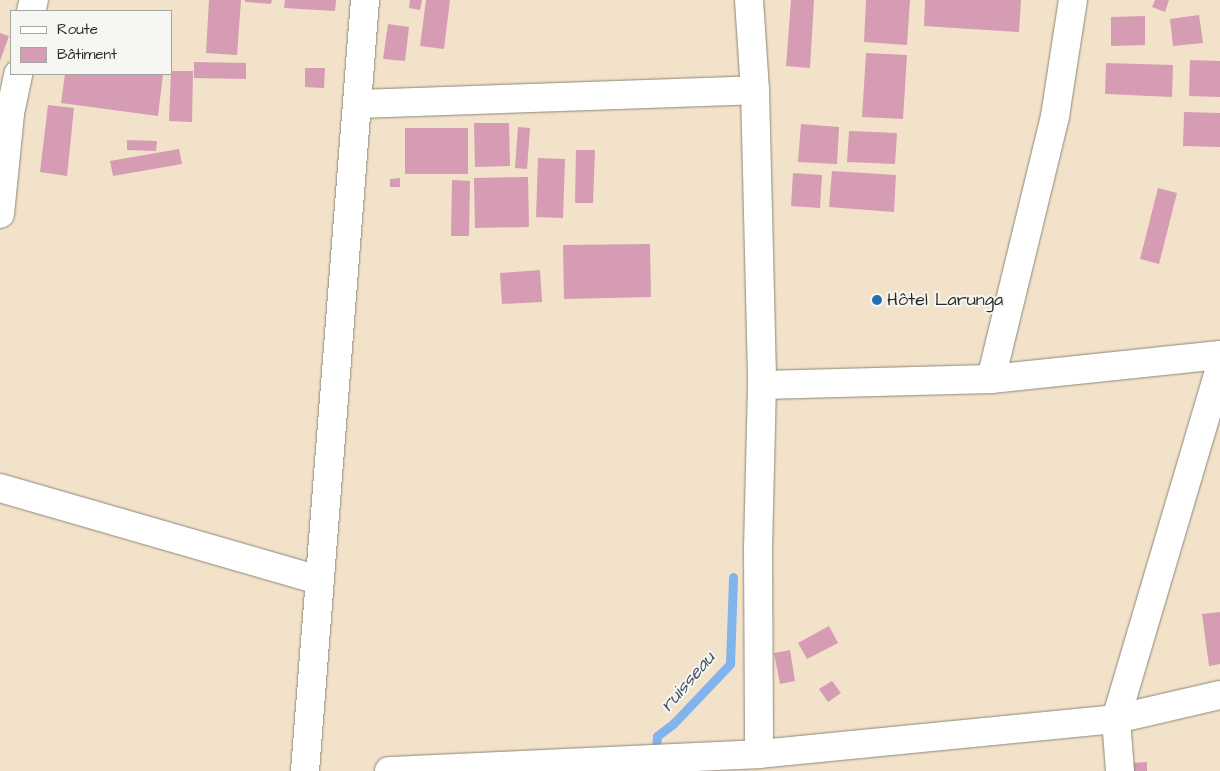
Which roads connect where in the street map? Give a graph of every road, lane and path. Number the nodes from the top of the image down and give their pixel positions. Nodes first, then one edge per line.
1 (365, 0) edge
2 (749, 0) edge
3 (1073, 0) edge
4 (18, 75) edge
5 (755, 90) junction
6 (358, 104) junction
7 (5, 111) edge
8 (0, 214) edge
9 (1220, 355) edge
10 (1220, 368) edge
11 (991, 379) junction
12 (762, 385) junction
13 (0, 488) edge
14 (319, 580) junction
15 (1220, 696) edge
16 (1116, 719) junction
17 (759, 754) junction
18 (601, 766) edge
19 (305, 771) edge
20 (390, 771) edge
21 (1120, 771) edge

1 - 6 street
2 - 5 street
3 - 11 street
4 - 7 street
5 - 6 street
5 - 12 street
6 - 14 street
7 - 8 street
9 - 11 street
10 - 16 street
11 - 12 street
12 - 17 street
13 - 14 street
14 - 19 street
15 - 16 street
16 - 17 street
16 - 21 street
17 - 18 street
18 - 20 street

